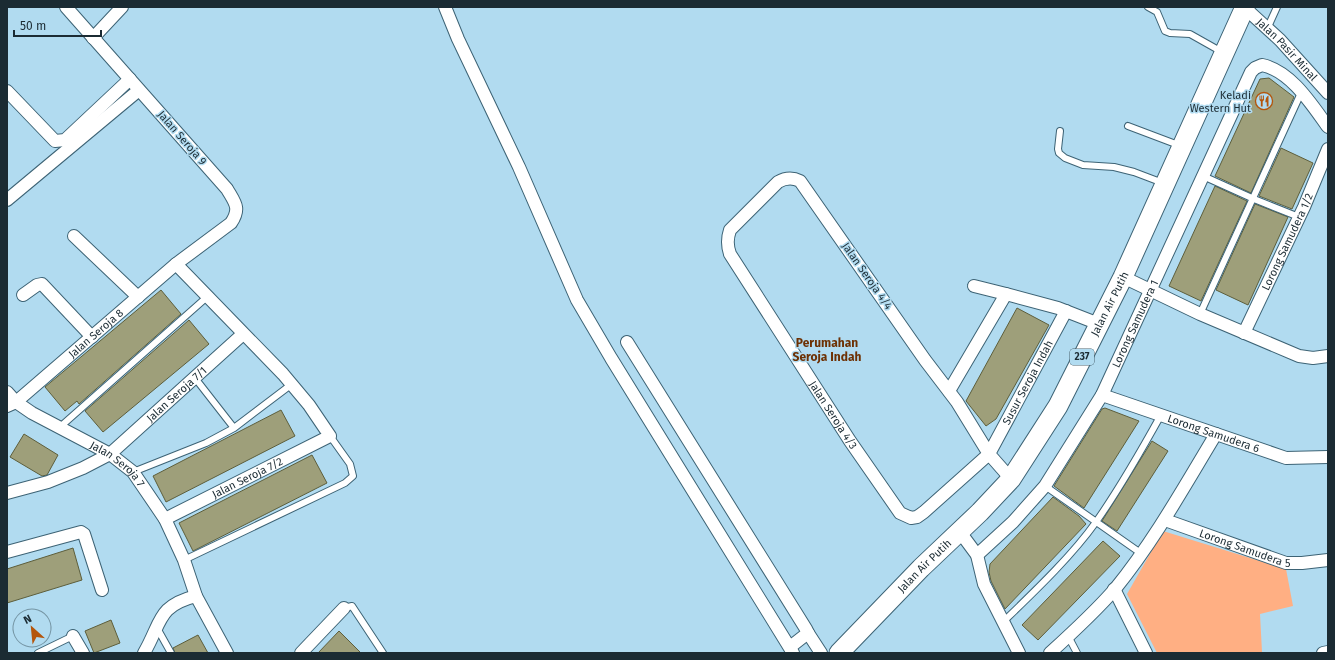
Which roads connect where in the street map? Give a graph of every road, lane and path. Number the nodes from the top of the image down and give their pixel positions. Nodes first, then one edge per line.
1 (66, 7) edge
2 (122, 7) edge
3 (445, 7) edge
4 (1148, 7) edge
5 (1245, 7) edge
6 (1277, 7) edge
7 (1267, 29) junction
8 (93, 38) junction
9 (1224, 53) junction
10 (130, 79) junction
11 (139, 90) junction
12 (7, 91) edge
13 (1328, 92) edge
14 (1301, 93) junction
15 (1128, 126) dead end
16 (1328, 127) edge
17 (1060, 131) dead end
18 (1182, 146) junction
19 (1328, 149) edge
20 (1203, 176) junction
21 (1165, 184) junction
22 (1254, 199) junction
23 (7, 200) edge
24 (1300, 217) junction
25 (74, 236) dead end
26 (728, 238) joint
27 (176, 264) junction
28 (1123, 277) junction
29 (974, 286) dead end
30 (1150, 290) junction
31 (1006, 294) junction
32 (23, 295) dead end
33 (138, 297) junction
34 (207, 297) junction
35 (1066, 311) junction
36 (1200, 314) junction
37 (1099, 324) junction
38 (1244, 333) junction
39 (243, 334) junction
40 (92, 337) junction
41 (627, 342) dead end
42 (1328, 356) edge
43 (195, 378) junction
44 (292, 384) junction
45 (949, 391) junction
46 (7, 392) edge
47 (1102, 395) junction
48 (11, 404) edge
49 (1161, 415) junction
50 (60, 427) junction
51 (234, 428) junction
52 (1216, 434) junction
53 (330, 436) junction
54 (110, 454) junction
55 (989, 454) junction
56 (1328, 457) edge
57 (133, 472) junction
58 (1011, 479) junction
59 (1045, 486) junction
60 (7, 493) edge
61 (166, 519) junction
62 (1165, 520) junction
63 (1096, 522) junction
64 (960, 532) junction
65 (7, 552) edge
66 (1142, 554) junction
67 (977, 555) junction
68 (184, 560) junction
69 (1328, 560) edge
70 (1114, 589) junction
71 (102, 590) dead end
72 (196, 596) junction
73 (344, 608) joint
74 (1003, 622) junction
75 (157, 628) junction
76 (808, 633) junction
77 (73, 636) joint
78 (1068, 636) junction
79 (792, 650) edge
80 (1328, 652) edge
81 (38, 653) edge
82 (83, 653) edge
83 (144, 653) edge
84 (171, 653) edge
85 (227, 653) edge
86 (301, 653) edge
87 (383, 653) edge
88 (821, 653) edge
89 (838, 653) edge
90 (1020, 653) edge
91 (1050, 653) edge
92 (1077, 653) edge
93 (1146, 653) edge
94 (1323, 653) edge

1 - 8 street, Jalan Seroja 9
2 - 8 street
3 - 79 street
4 - 9 lane
5 - 7 street, Jalan Pasir Minal
5 - 9 main road, Jalan Air Putih / 237
6 - 7 lane
7 - 13 street, Jalan Pasir Minal
8 - 10 street, Jalan Seroja 9
9 - 18 main road, Jalan Air Putih / 237
10 - 11 street, Jalan Seroja 9
10 - 12 street
11 - 23 street
11 - 27 street, Jalan Seroja 9
14 - 16 street
14 - 20 street, Lorong Samudera 1
14 - 22 lane
15 - 18 lane
17 - 21 lane
18 - 21 main road, Jalan Air Putih / 237
19 - 24 street, Lorong Samudera 1/2
20 - 22 lane
20 - 30 street, Lorong Samudera 1
21 - 28 main road, Jalan Air Putih / 237
22 - 24 lane
22 - 36 lane
24 - 38 street, Lorong Samudera 1/2
25 - 33 street
26 - 45 street, Jalan Seroja 4/4
26 - 55 street, Jalan Seroja 4/3
27 - 33 street, Jalan Seroja 8
27 - 34 street
28 - 30 street
28 - 37 main road, Jalan Air Putih / 237
29 - 31 street
30 - 36 street
30 - 47 street, Lorong Samudera 1
31 - 35 street
31 - 45 street
32 - 40 street
33 - 40 street, Jalan Seroja 8
34 - 39 street
34 - 50 lane
35 - 37 street
35 - 55 street, Susur Seroja Indah
36 - 38 street
37 - 58 main road, Jalan Air Putih / 237
38 - 42 street
39 - 43 street, Jalan Seroja 7/1
39 - 44 street
40 - 48 street, Jalan Seroja 8
41 - 76 street
43 - 51 lane
43 - 54 street, Jalan Seroja 7/1
44 - 51 lane
44 - 53 street
45 - 55 street, Jalan Seroja 4/4
46 - 48 street, Jalan Seroja 7
47 - 49 street, Lorong Samudera 6
47 - 59 street, Lorong Samudera 1
48 - 50 street, Jalan Seroja 7
49 - 52 street, Lorong Samudera 6
49 - 63 lane
50 - 54 street, Jalan Seroja 7
51 - 57 lane
52 - 56 street, Lorong Samudera 6
52 - 62 street
53 - 61 street, Jalan Seroja 7/2
53 - 68 lane
54 - 57 street, Jalan Seroja 7
54 - 60 street, Jalan Seroja 7/1
55 - 58 street, Jalan Seroja 4/4
57 - 61 street, Jalan Seroja 7
58 - 64 main road, Jalan Air Putih / 237
59 - 63 lane
59 - 67 street, Lorong Samudera 1
61 - 68 street, Jalan Seroja 7
62 - 66 street
62 - 69 street, Lorong Samudera 5
63 - 66 lane
63 - 74 lane
64 - 67 street
64 - 89 main road, Jalan Air Putih / 237
65 - 71 street
66 - 70 street
67 - 74 street
68 - 72 street, Jalan Seroja 7
70 - 78 street
70 - 93 street
72 - 75 street
72 - 85 street, Jalan Seroja 7
73 - 86 street
73 - 87 lane
74 - 90 street
75 - 83 street
75 - 84 lane
76 - 79 street
76 - 88 street
77 - 81 lane
77 - 82 street
78 - 91 street
78 - 92 lane
80 - 94 street

